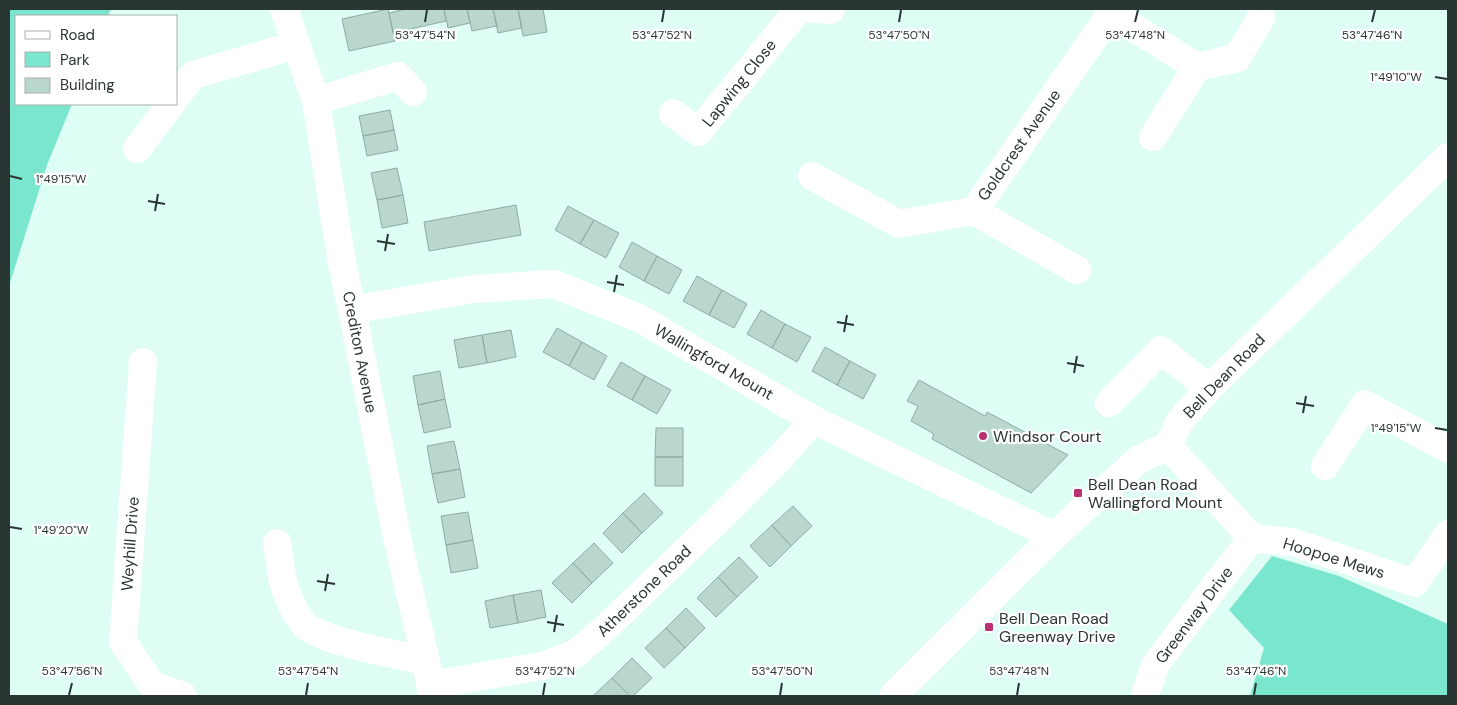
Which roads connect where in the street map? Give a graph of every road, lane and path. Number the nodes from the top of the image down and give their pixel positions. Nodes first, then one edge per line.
1 (284, 9) edge
2 (799, 9) edge
3 (813, 9) edge
4 (832, 9) edge
5 (1112, 11) edge
6 (1262, 18) dead end
7 (296, 45) junction
8 (1197, 67) junction
9 (413, 92) dead end
10 (178, 94) edge
11 (316, 101) junction
12 (170, 105) edge
13 (673, 113) dead end
14 (1153, 137) dead end
15 (137, 149) dead end
16 (1448, 157) edge
17 (812, 176) dead end
18 (974, 211) junction
19 (1077, 270) dead end
20 (352, 310) junction
21 (143, 362) dead end
22 (1208, 388) junction
23 (1109, 403) dead end
24 (814, 420) junction
25 (1168, 446) junction
26 (1448, 449) edge
27 (1325, 466) dead end
28 (1448, 534) edge
29 (1054, 536) junction
30 (1252, 538) junction
31 (278, 542) dead end
32 (429, 681) edge
33 (183, 696) edge
34 (893, 696) edge
35 (1146, 696) edge

1 - 7 street, Crediton Avenue
2 - 13 street, Lapwing Close
3 - 4 street
5 - 8 street
5 - 18 street, Goldcrest Avenue
6 - 8 street
7 - 10 street
7 - 11 street, Crediton Avenue
8 - 14 street
9 - 11 street
11 - 20 street, Crediton Avenue
12 - 15 street
16 - 22 street, Bell Dean Road
17 - 18 street, Goldcrest Avenue
18 - 19 street
20 - 24 street, Wallingford Mount
20 - 32 street, Crediton Avenue
21 - 33 street, Weyhill Drive
22 - 23 street
22 - 25 street, Bell Dean Road
24 - 29 street, Wallingford Mount
24 - 32 street, Atherstone Road
25 - 29 street
25 - 30 street
26 - 27 street
28 - 30 street, Hoopoe Mews
29 - 34 street
30 - 35 street, Greenway Drive
31 - 32 street

